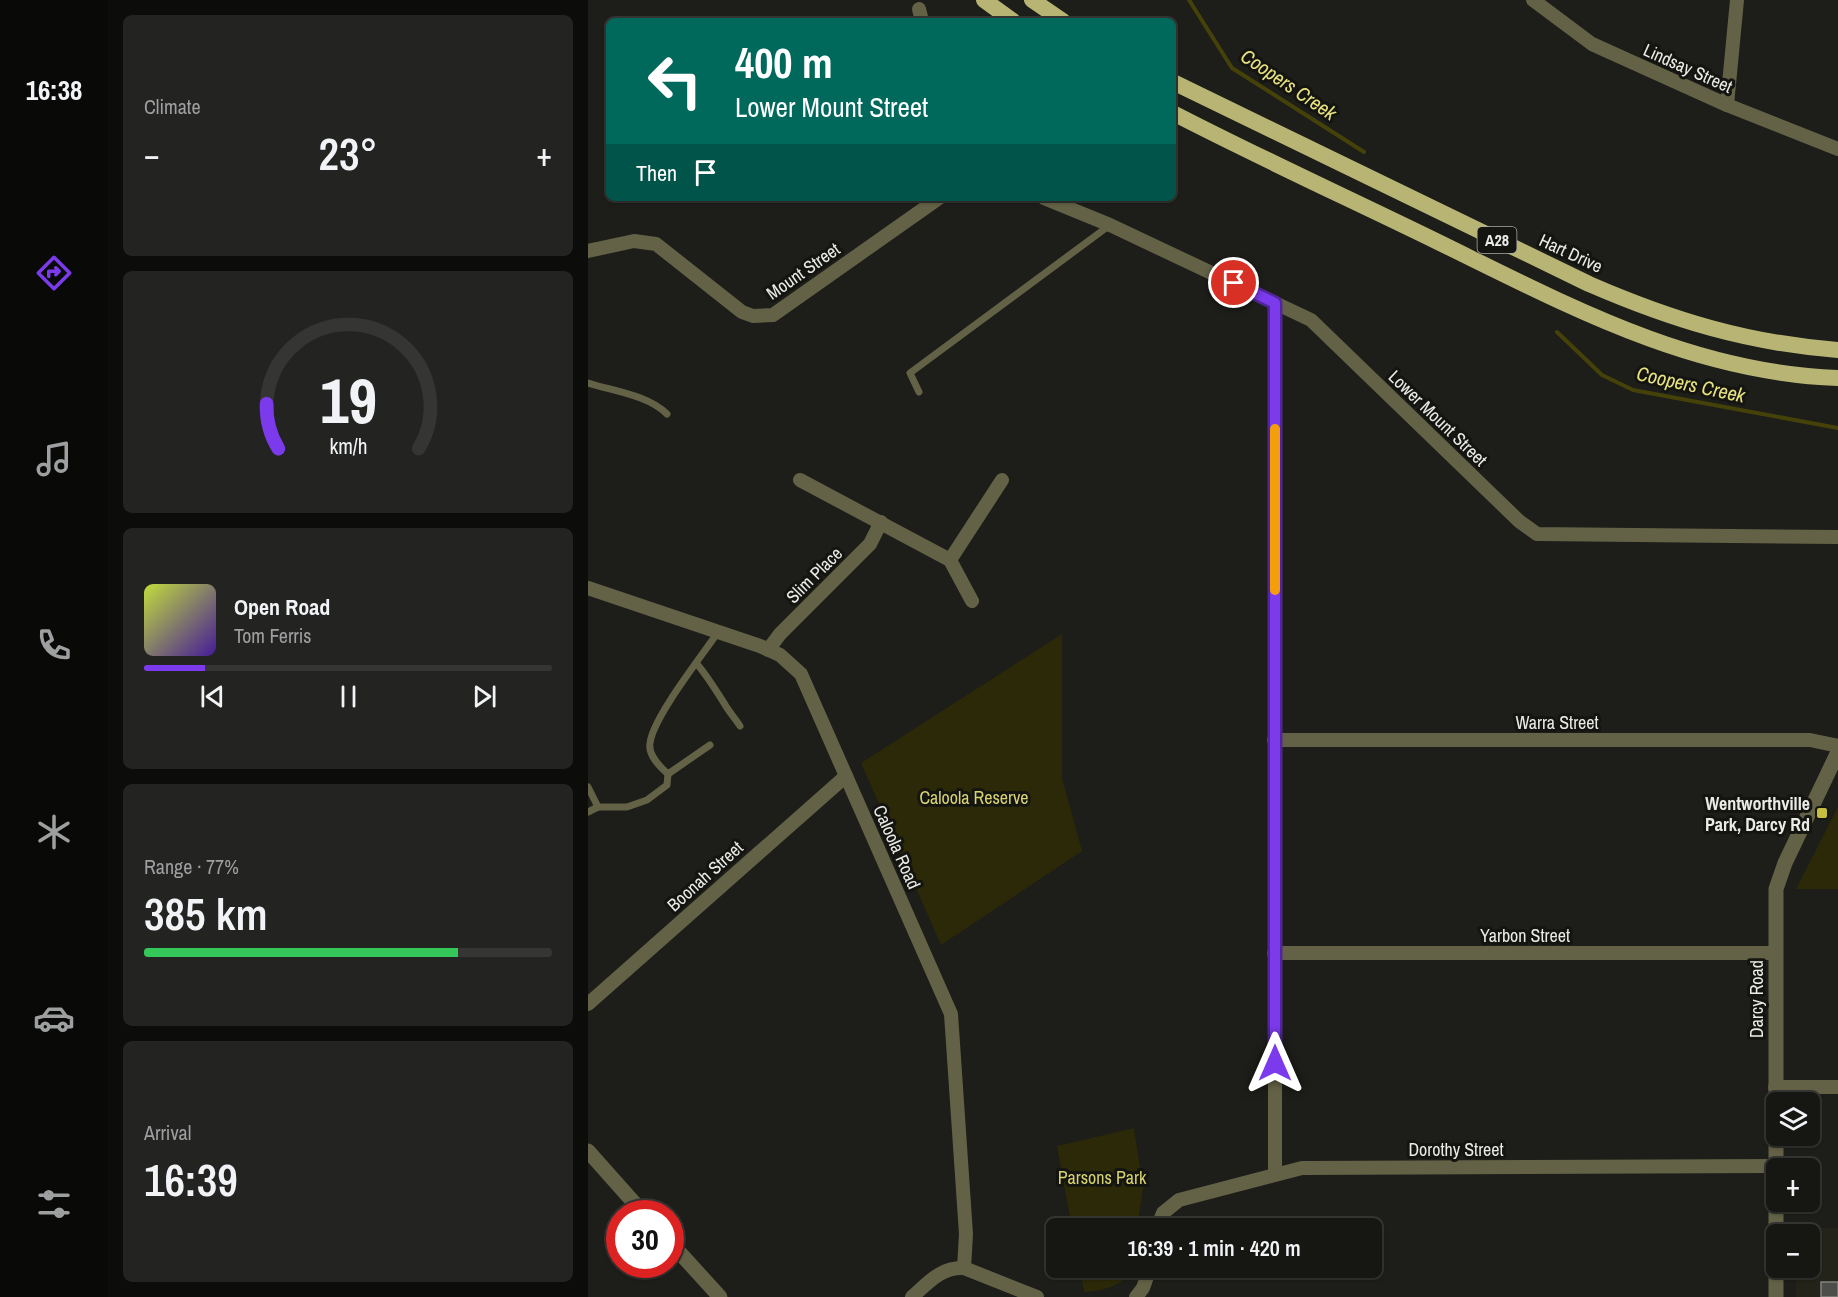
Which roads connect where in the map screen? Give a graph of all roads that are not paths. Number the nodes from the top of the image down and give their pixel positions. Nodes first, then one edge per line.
1 (984, 0) edge
2 (1032, 0) edge
3 (1533, 0) edge
4 (1737, 0) edge
5 (1009, 18) edge
6 (1059, 18) edge
7 (1176, 82) edge
8 (1727, 105) junction
9 (1176, 114) edge
10 (1838, 149) edge
11 (935, 201) edge
12 (1051, 201) edge
13 (1110, 225) junction
14 (588, 251) edge
15 (1275, 303) junction
16 (1838, 350) edge
17 (1838, 378) edge
18 (588, 384) edge
19 (919, 392) dead end
20 (667, 414) dead end
21 (800, 480) dead end
22 (1002, 480) dead end
23 (881, 522) junction
24 (1838, 537) edge
25 (950, 560) junction
26 (588, 588) edge
27 (972, 601) dead end
28 (718, 632) junction
29 (768, 650) junction
30 (697, 664) junction
31 (740, 726) dead end
32 (1275, 740) junction
33 (710, 745) dead end
34 (1838, 746) edge
35 (1838, 752) edge
36 (668, 774) junction
37 (846, 776) junction
38 (588, 787) edge
39 (598, 807) junction
40 (588, 812) edge
41 (1274, 953) junction
42 (1775, 953) junction
43 (588, 1004) edge
44 (1775, 1087) junction
45 (1838, 1087) edge
46 (588, 1151) edge
47 (1775, 1158) edge
48 (1766, 1166) edge
49 (1275, 1173) junction
50 (632, 1200) edge
51 (1161, 1218) edge
52 (684, 1257) edge
53 (964, 1268) junction
54 (1146, 1278) edge
55 (1776, 1278) edge
56 (720, 1297) edge
57 (912, 1297) edge
58 (1037, 1297) edge
59 (1136, 1297) edge
60 (1776, 1297) edge

1 - 5 highway
2 - 6 highway
3 - 8 street, Lindsay Street
4 - 8 street
7 - 16 highway, Hart Drive / A28
8 - 10 street, Lindsay Street
9 - 17 highway, A28
11 - 14 street, Mount Street
12 - 13 street, Lower Mount Street
13 - 15 street, Lower Mount Street
13 - 19 lane
15 - 24 street, Lower Mount Street
15 - 32 street
18 - 20 lane
21 - 23 street
22 - 25 street
23 - 25 street
23 - 29 street, Slim Place
25 - 27 street
26 - 28 street, Caloola Road
28 - 29 street, Caloola Road
28 - 30 lane
29 - 37 street, Caloola Road
30 - 31 lane
30 - 36 lane
32 - 34 street, Warra Street
32 - 41 street
33 - 36 lane
35 - 42 street, Darcy Road
36 - 39 lane
37 - 43 street, Boonah Street
37 - 53 street, Caloola Road
38 - 39 lane
39 - 40 lane
41 - 42 street, Yarbon Street
41 - 49 street
42 - 44 street, Darcy Road
44 - 45 street
44 - 47 street, Darcy Road
46 - 50 street
48 - 49 street, Dorothy Street
49 - 51 street, Dorothy Street
52 - 56 street
53 - 57 street
53 - 58 street
54 - 59 street
55 - 60 street

